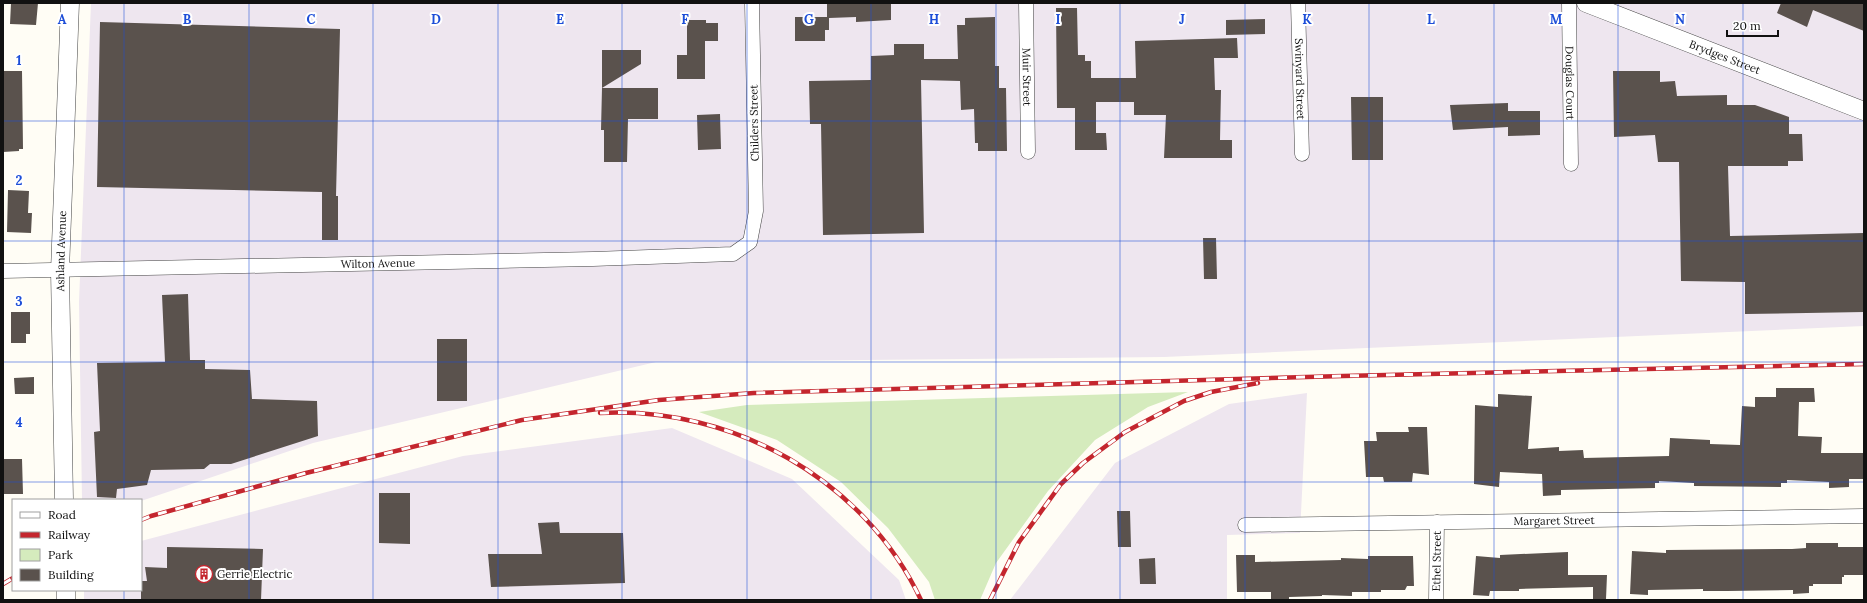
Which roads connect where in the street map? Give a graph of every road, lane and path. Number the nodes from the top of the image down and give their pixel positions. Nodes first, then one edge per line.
1 (70, 3) edge
2 (752, 3) edge
3 (1026, 3) edge
4 (1298, 3) edge
5 (1569, 3) edge
6 (1586, 3) edge
7 (1864, 111) edge
8 (1028, 152) dead end
9 (1302, 154) dead end
10 (1571, 164) dead end
11 (750, 242) joint
12 (60, 271) junction
13 (3, 272) edge
14 (64, 499) edge
15 (1864, 516) edge
16 (1437, 522) junction
17 (1245, 525) dead end
18 (1436, 600) edge

1 - 12 street, Ashland Avenue
2 - 11 street, Childers Street
3 - 8 street, Muir Street
4 - 9 street, Swinyard Street
5 - 10 street, Douglas Court
6 - 7 street, Brydges Street
11 - 12 street, Wilton Avenue
12 - 13 street, Wilton Avenue
12 - 14 street, Ashland Avenue
15 - 16 street, Margaret Street
16 - 17 street, Margaret Street
16 - 18 street, Ethel Street

